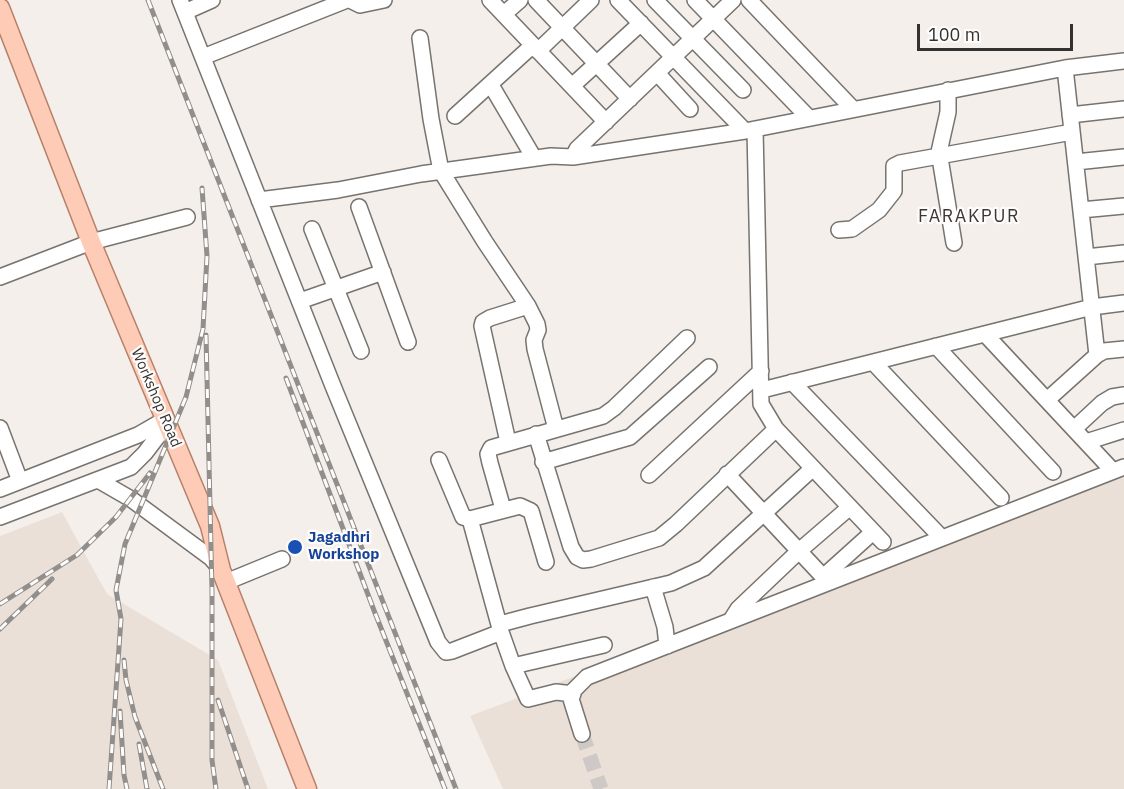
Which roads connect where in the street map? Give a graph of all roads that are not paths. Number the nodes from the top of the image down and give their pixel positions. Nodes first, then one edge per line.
1 (212, 0) edge
2 (348, 0) edge
3 (384, 0) edge
4 (490, 0) edge
5 (520, 0) edge
6 (536, 0) edge
7 (618, 0) edge
8 (655, 0) edge
9 (695, 0) edge
10 (733, 0) edge
11 (749, 0) edge
12 (583, 3) edge
13 (183, 6) edge
14 (0, 8) edge
15 (504, 14) junction
16 (713, 19) junction
17 (641, 23) junction
18 (562, 28) junction
19 (420, 38) dead end
20 (693, 39) junction
21 (535, 48) junction
22 (202, 57) junction
23 (674, 57) junction
24 (1124, 61) edge
25 (596, 64) junction
26 (1065, 68) junction
27 (657, 73) junction
28 (491, 85) junction
29 (572, 86) junction
30 (743, 90) dead end
31 (948, 90) junction
32 (630, 99) junction
33 (690, 109) dead end
34 (853, 109) junction
35 (1124, 109) edge
36 (1070, 115) junction
37 (455, 116) dead end
38 (809, 118) junction
39 (606, 122) junction
40 (750, 130) junction
41 (1072, 132) junction
42 (940, 157) junction
43 (534, 158) junction
44 (573, 158) junction
45 (1124, 158) edge
46 (1076, 162) junction
47 (441, 171) junction
48 (259, 200) junction
49 (1124, 206) edge
50 (359, 207) dead end
51 (1081, 210) junction
52 (187, 217) dead end
53 (312, 229) dead end
54 (839, 230) dead end
55 (91, 242) junction
56 (954, 243) dead end
57 (1124, 253) edge
58 (1086, 257) junction
59 (383, 272) junction
60 (0, 278) edge
61 (336, 288) junction
62 (300, 301) junction
63 (1124, 303) edge
64 (528, 306) junction
65 (1092, 307) junction
66 (985, 334) junction
67 (687, 338) dead end
68 (408, 342) dead end
69 (936, 346) junction
70 (1124, 350) edge
71 (361, 351) dead end
72 (1097, 355) junction
73 (873, 362) junction
74 (709, 367) dead end
75 (761, 371) junction
76 (792, 382) junction
77 (762, 390) junction
78 (1124, 395) edge
79 (1047, 400) junction
80 (166, 422) junction
81 (0, 429) edge
82 (556, 429) junction
83 (776, 429) junction
84 (1074, 429) junction
85 (1124, 430) edge
86 (536, 434) junction
87 (507, 442) junction
88 (1086, 442) junction
89 (439, 460) dead end
90 (543, 462) junction
91 (813, 468) junction
92 (1119, 469) edge
93 (1053, 472) dead end
94 (727, 474) junction
95 (649, 475) dead end
96 (98, 480) junction
97 (20, 481) junction
98 (0, 489) edge
99 (1001, 498) dead end
100 (850, 507) junction
101 (503, 509) junction
102 (764, 513) junction
103 (0, 517) edge
104 (470, 519) junction
105 (941, 537) junction
106 (799, 551) junction
107 (282, 559) dead end
108 (546, 562) dead end
109 (224, 576) junction
110 (826, 580) junction
111 (653, 588) junction
112 (731, 620) junction
113 (501, 628) junction
114 (604, 645) dead end
115 (667, 645) junction
116 (513, 666) junction
117 (573, 694) junction
118 (582, 734) tunnel mouth
119 (307, 789) edge

1 - 13 street
2 - 3 street
2 - 22 street
4 - 15 street
5 - 15 street
6 - 18 street
7 - 17 street
8 - 20 street
9 - 16 street
10 - 16 street
11 - 34 street
12 - 18 street
13 - 22 street
14 - 55 main road, Workshop Road
15 - 21 street
16 - 20 street
16 - 38 street
17 - 23 street
17 - 25 street
18 - 21 street
18 - 25 street
19 - 47 street
20 - 23 street
20 - 30 street
21 - 28 street
21 - 29 street
22 - 48 street
23 - 27 street
23 - 40 street
24 - 26 street
25 - 29 street
25 - 32 street
26 - 31 street
26 - 36 street
27 - 32 street
27 - 33 street
28 - 37 street
28 - 43 street
29 - 39 street
31 - 34 street
31 - 42 street
32 - 39 street
34 - 38 street
35 - 36 street
36 - 41 street
38 - 40 street
39 - 44 street
40 - 44 street
40 - 75 street
41 - 42 street
41 - 46 street
42 - 54 street
42 - 56 street
43 - 44 street
43 - 47 street
45 - 46 street
46 - 51 street
47 - 48 street
47 - 64 street
48 - 62 street
49 - 51 street
50 - 59 street
51 - 58 street
52 - 55 street
53 - 61 street
55 - 60 street
55 - 80 main road, Workshop Road
57 - 58 street
58 - 65 street
59 - 61 street
59 - 68 street
61 - 62 street
61 - 71 street
62 - 113 street
63 - 65 street
64 - 82 street
64 - 87 street
65 - 66 street
65 - 72 street
66 - 69 street
66 - 79 street
67 - 82 street
69 - 73 street
69 - 93 street
70 - 72 street
72 - 79 street
73 - 76 street
73 - 99 street
74 - 90 street
75 - 77 street
75 - 95 street
76 - 77 street
76 - 105 street
77 - 83 street
78 - 84 street
79 - 84 street
80 - 96 street
80 - 97 street
80 - 109 main road, Workshop Road
81 - 97 street
82 - 86 street
83 - 91 street
83 - 94 street
84 - 88 street
85 - 88 street
86 - 87 street
86 - 90 street
87 - 101 street
88 - 92 street
89 - 104 street
90 - 94 street
91 - 100 street
91 - 102 street
92 - 105 street
94 - 102 street
96 - 103 street
96 - 109 street
97 - 98 street
100 - 106 street
100 - 110 street
101 - 104 street
101 - 108 street
102 - 106 street
102 - 111 street
104 - 113 street
105 - 110 street
106 - 110 street
106 - 112 street
107 - 109 street
109 - 119 main road, Workshop Road
110 - 112 street
111 - 113 street
111 - 115 street
112 - 115 street
113 - 116 street
114 - 116 street
115 - 117 street
116 - 117 street
117 - 118 street

